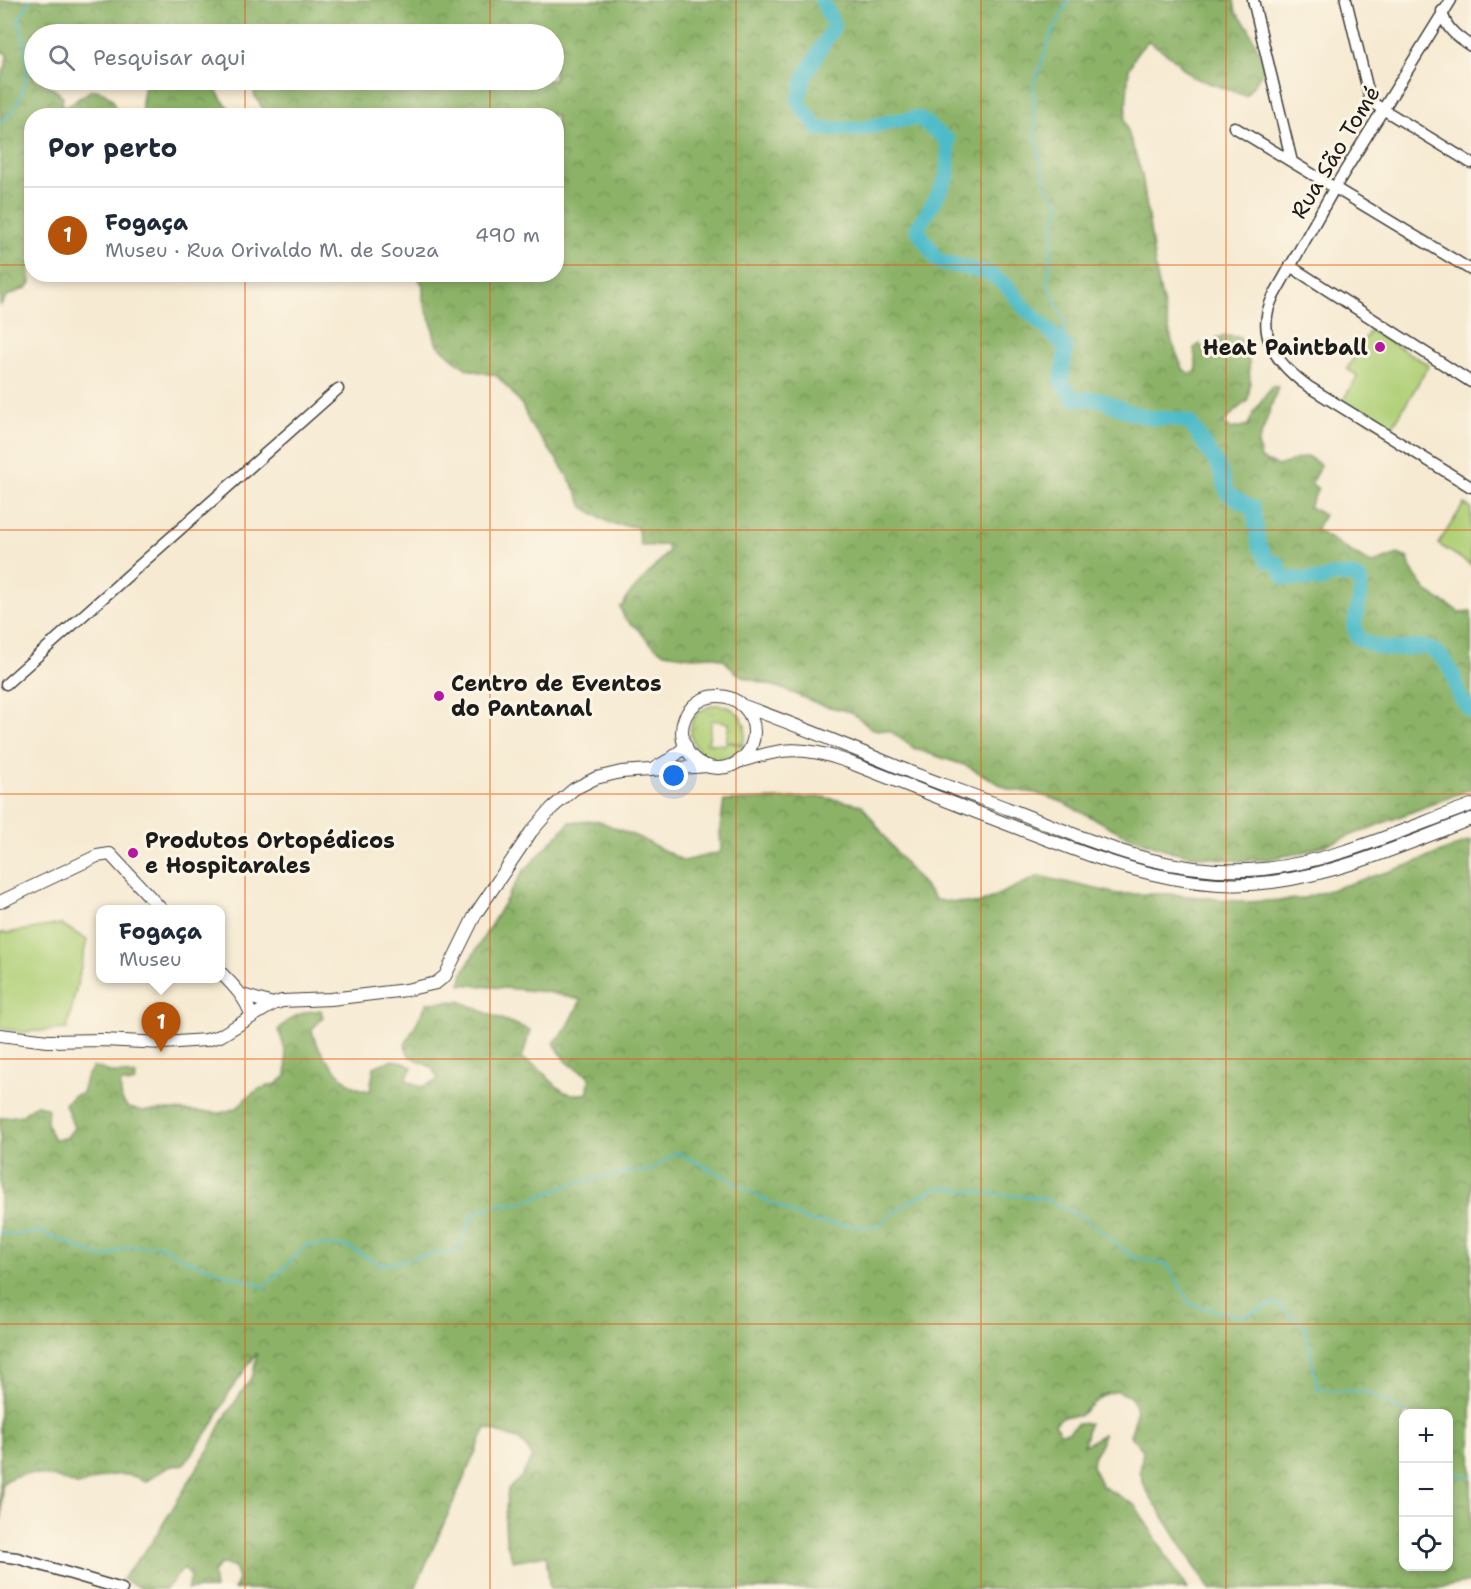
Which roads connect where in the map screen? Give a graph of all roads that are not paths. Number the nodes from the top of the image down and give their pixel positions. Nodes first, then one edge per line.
1 (1253, 0) edge
2 (1346, 0) edge
3 (1444, 0) edge
4 (1451, 0) edge
5 (1442, 14) junction
6 (1471, 46) edge
7 (1384, 110) junction
8 (1234, 127) dead end
9 (1292, 162) junction
10 (1471, 163) edge
11 (1335, 187) junction
12 (1290, 266) junction
13 (1471, 270) edge
14 (1471, 382) edge
15 (338, 389) dead end
16 (1471, 487) edge
17 (6, 684) dead end
18 (741, 705) junction
19 (686, 746) junction
20 (738, 762) junction
21 (708, 766) junction
22 (651, 770) junction
23 (1471, 805) edge
24 (1471, 819) edge
25 (0, 902) edge
26 (158, 905) edge
27 (225, 977) edge
28 (242, 995) junction
29 (273, 1004) junction
30 (252, 1017) junction
31 (0, 1035) edge
32 (0, 1556) edge
33 (106, 1587) edge
34 (122, 1589) edge

1 - 9 street
2 - 7 street
3 - 5 street
4 - 5 street, Rua São Tomé
5 - 6 street
5 - 7 street, Rua São Tomé
7 - 10 street
7 - 11 street, Rua São Tomé
8 - 9 street
9 - 11 street
11 - 12 street, Rua São Tomé
11 - 13 street
12 - 14 street
12 - 16 street, Rua São Tomé
15 - 17 street
18 - 19 main road
18 - 20 main road
18 - 23 main road
19 - 21 main road
19 - 22 main road
20 - 21 main road
20 - 24 main road
21 - 22 main road
22 - 29 main road
25 - 26 main road
27 - 28 main road
28 - 29 main road
28 - 30 main road
29 - 30 main road
30 - 31 main road
32 - 33 street
33 - 34 street

